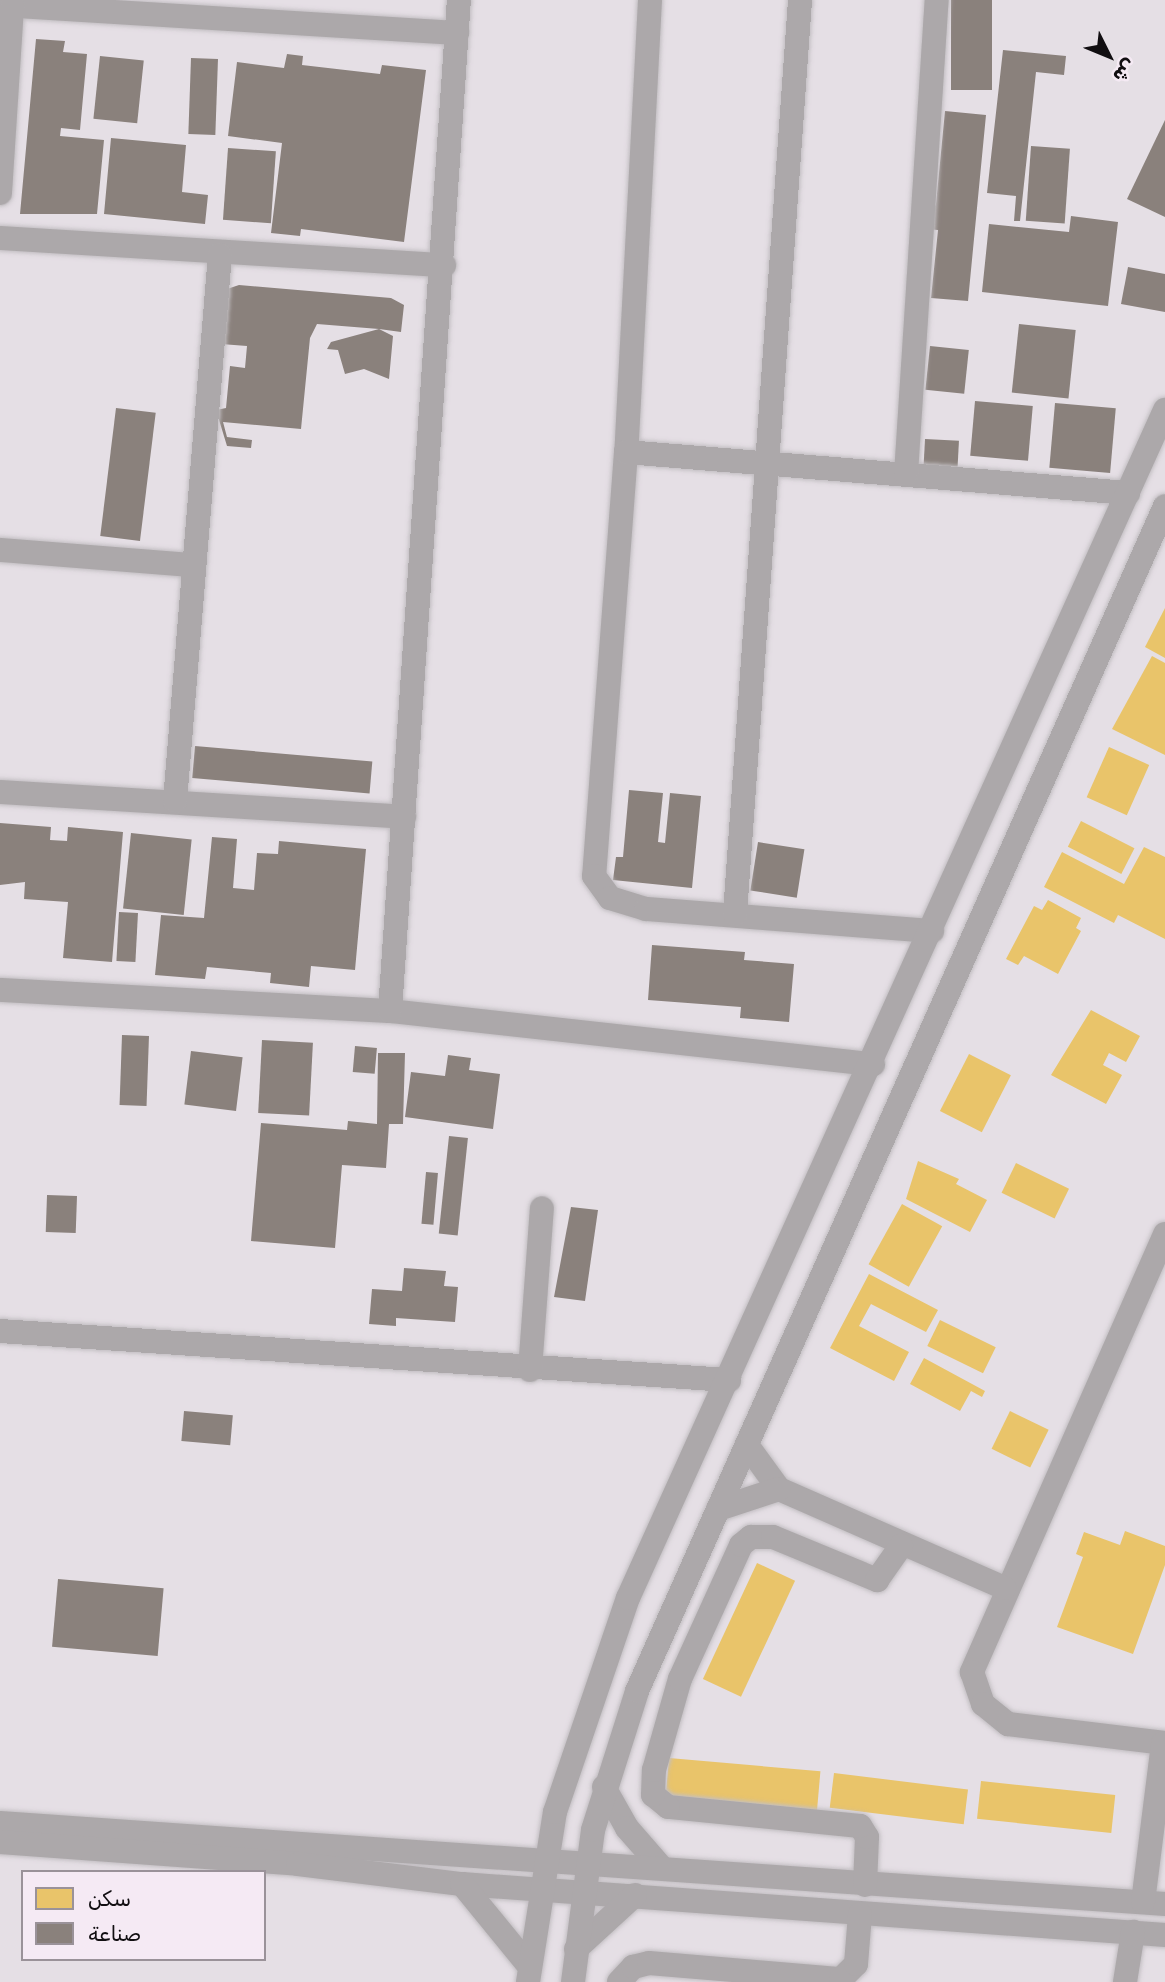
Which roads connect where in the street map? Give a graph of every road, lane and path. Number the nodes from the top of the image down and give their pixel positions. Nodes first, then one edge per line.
1 (460, 0) edge
2 (650, 0) edge
3 (800, 0) edge
4 (937, 0) edge
5 (6, 5) edge
6 (457, 33) junction
7 (0, 193) edge
8 (0, 238) edge
9 (220, 255) junction
10 (444, 265) junction
11 (1165, 411) edge
12 (626, 452) junction
13 (768, 465) junction
14 (906, 474) junction
15 (1128, 493) junction
16 (1165, 506) edge
17 (1160, 527) edge
18 (0, 550) edge
19 (191, 565) junction
20 (1008, 767) junction
21 (1045, 771) junction
22 (0, 792) edge
23 (175, 801) junction
24 (404, 817) junction
25 (735, 914) junction
26 (932, 931) junction
27 (0, 990) edge
28 (390, 1011) junction
29 (873, 1064) junction
30 (542, 1208) dead end
31 (1165, 1234) edge
32 (0, 1331) edge
33 (530, 1370) junction
34 (729, 1380) junction
35 (747, 1445) junction
36 (779, 1489) junction
37 (718, 1509) junction
38 (901, 1546) junction
39 (1004, 1588) junction
40 (1164, 1743) edge
41 (604, 1787) junction
42 (0, 1823) edge
43 (0, 1842) edge
44 (145, 1843) junction
45 (545, 1857) junction
46 (589, 1861) junction
47 (661, 1867) junction
48 (462, 1884) junction
49 (865, 1885) junction
50 (539, 1890) junction
51 (584, 1893) junction
52 (635, 1895) junction
53 (1154, 1903) edge
54 (860, 1914) junction
55 (1133, 1933) junction
56 (1165, 1935) edge
57 (576, 1949) junction
58 (529, 1974) edge
59 (573, 1982) edge
60 (619, 1982) edge
61 (1125, 1982) edge

1 - 6 street
2 - 12 street
3 - 13 street
4 - 14 street
5 - 6 street
5 - 7 street
6 - 10 street
8 - 9 street
9 - 10 street
9 - 19 street
10 - 24 street
11 - 15 street
12 - 13 street
12 - 25 street
13 - 14 street
13 - 25 street
14 - 15 street
15 - 20 street
16 - 17 street
17 - 21 street
18 - 19 street
19 - 23 street
20 - 21 street
20 - 26 street
21 - 35 street
22 - 23 street
23 - 24 street
24 - 28 street
25 - 26 street
26 - 29 street
27 - 28 street
28 - 29 street
29 - 34 street
30 - 33 street
31 - 39 street
32 - 33 street
33 - 34 street
34 - 45 street
35 - 36 street
35 - 37 street
36 - 37 street
36 - 38 street
37 - 41 street
38 - 39 street
38 - 49 street
39 - 40 street
40 - 53 street
41 - 46 street
41 - 47 street
42 - 44 street
43 - 44 street
44 - 45 street
44 - 48 street
45 - 46 street
45 - 50 street
46 - 47 street
46 - 51 street
47 - 49 street
48 - 50 street
48 - 58 street
49 - 53 street
50 - 51 street
50 - 58 street
51 - 52 street
51 - 57 street
52 - 54 street
52 - 57 street
54 - 55 street
54 - 60 street
55 - 56 street
55 - 61 street
57 - 59 street

